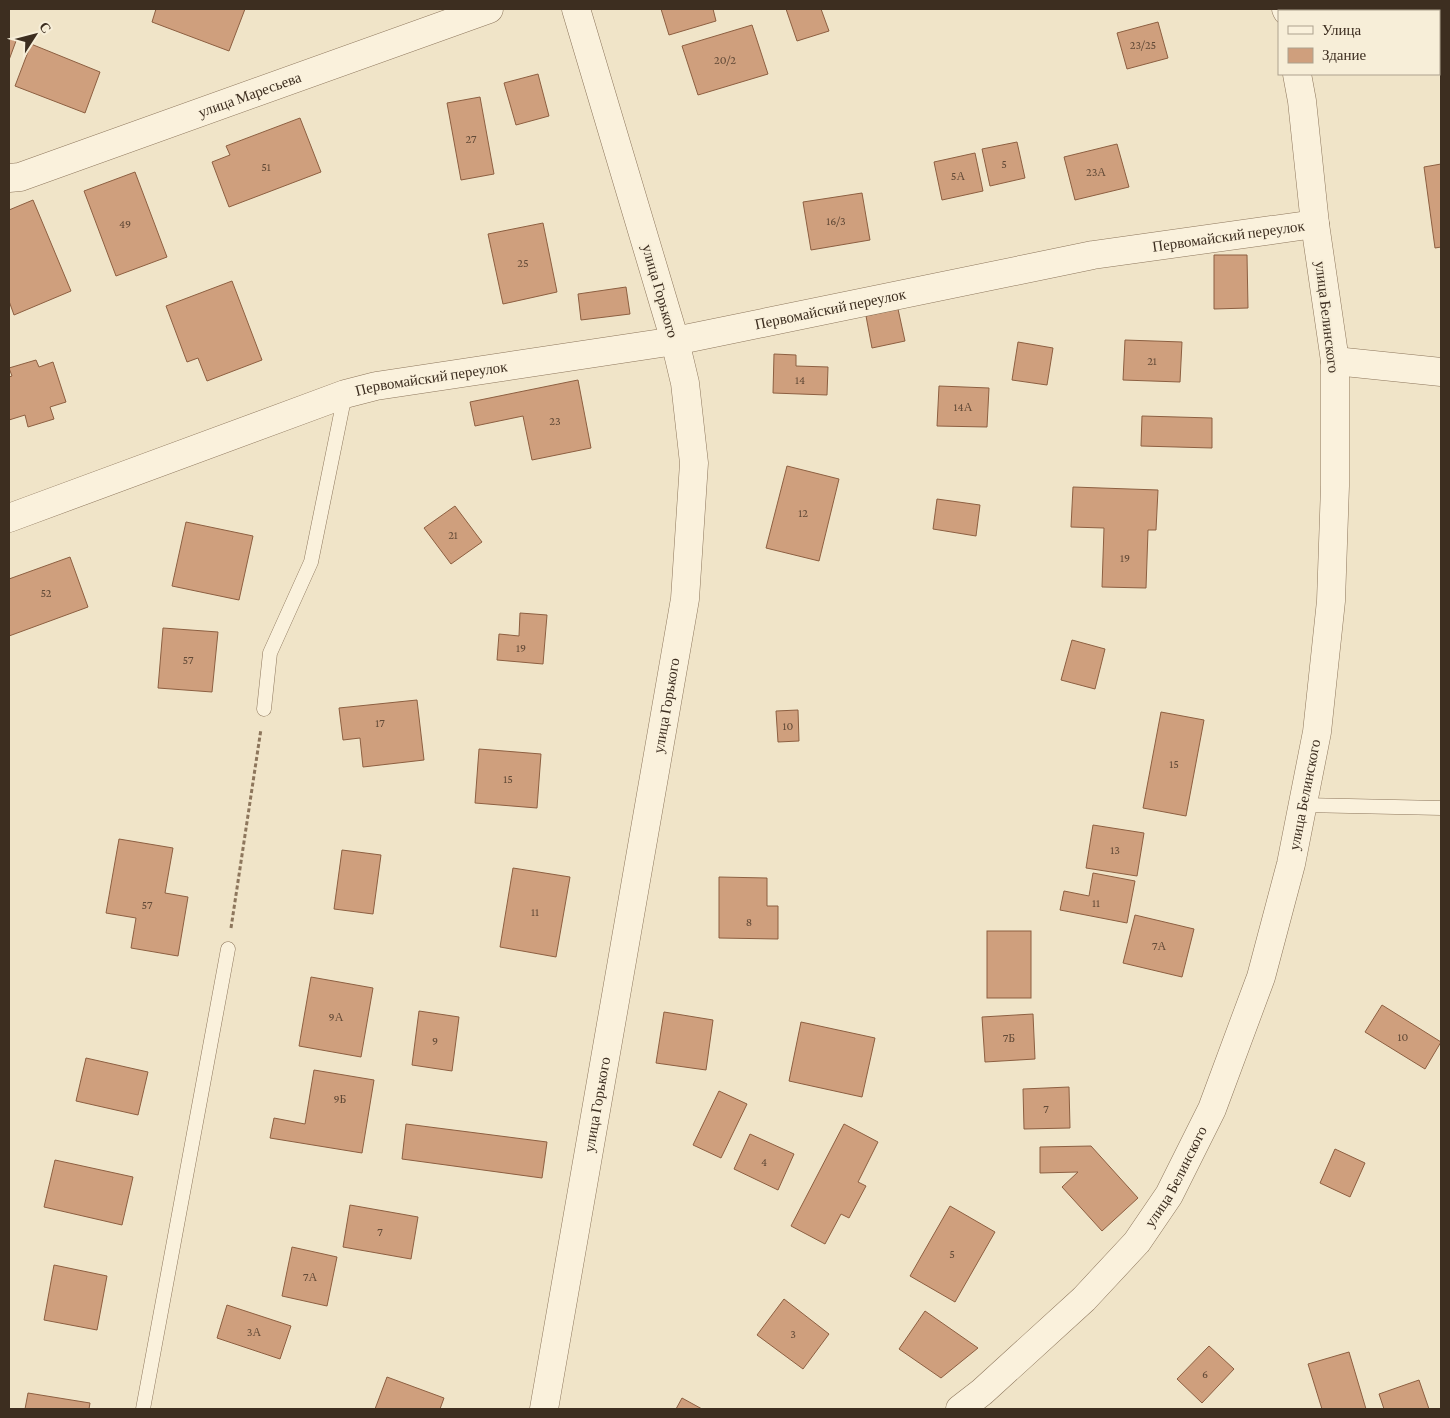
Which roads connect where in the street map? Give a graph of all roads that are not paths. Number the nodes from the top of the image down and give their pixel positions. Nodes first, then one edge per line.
1 (489, 9) edge
2 (576, 9) edge
3 (1297, 75) edge
4 (9, 178) edge
5 (1315, 224) junction
6 (675, 341) junction
7 (1335, 360) junction
8 (1441, 372) edge
9 (345, 394) junction
10 (9, 518) edge
11 (264, 709) road end
12 (1303, 805) junction
13 (1441, 808) edge
14 (228, 949) road end
15 (143, 1409) edge
16 (544, 1409) edge
17 (960, 1409) edge

1 - 4 street, улица Маресьева
2 - 6 street, улица Горького
3 - 5 street, улица Белинского
5 - 6 street, Первомайский переулок
5 - 7 street, улица Белинского
6 - 9 street, Первомайский переулок
6 - 16 street, улица Горького
7 - 8 street
7 - 12 street, улица Белинского
9 - 10 street, Первомайский переулок
9 - 11 lane
12 - 13 lane
12 - 17 street, улица Белинского
14 - 15 lane

